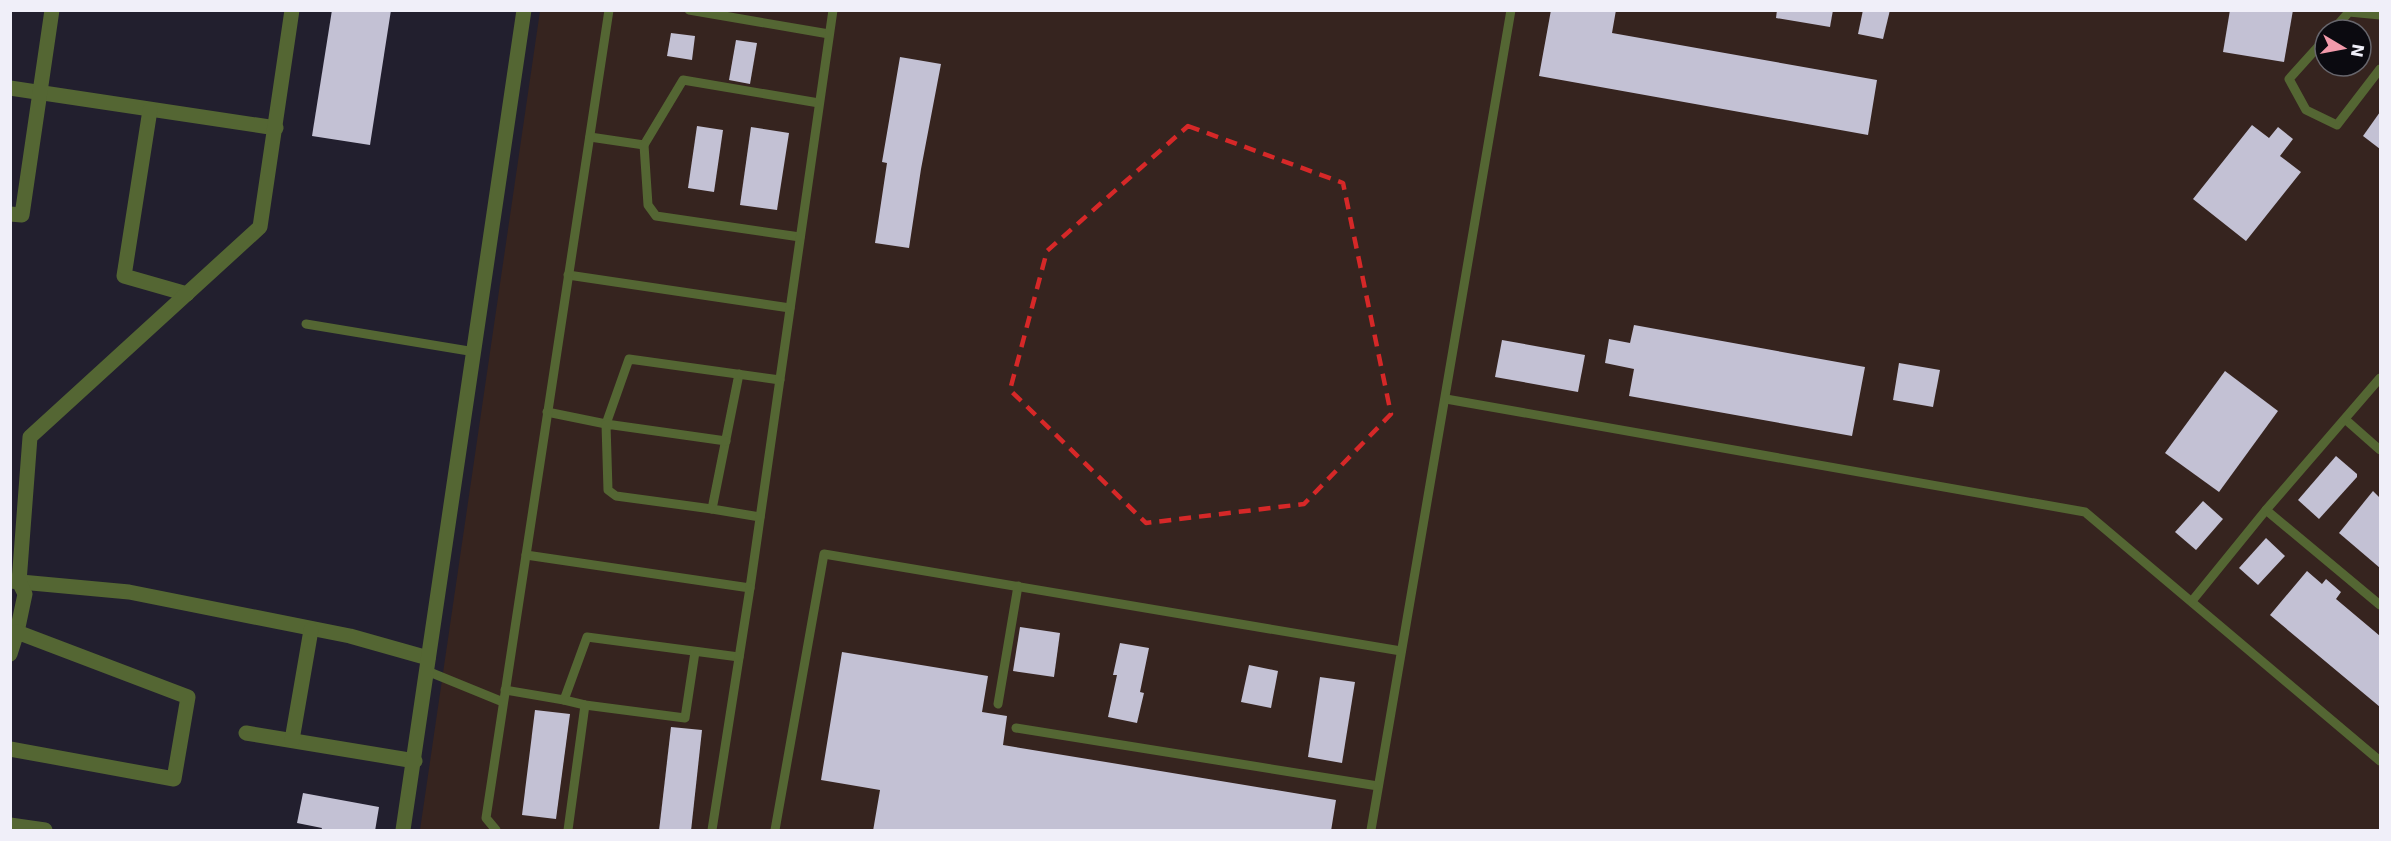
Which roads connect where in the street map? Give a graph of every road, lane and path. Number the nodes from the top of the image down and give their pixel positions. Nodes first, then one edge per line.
1 (52, 10) edge
2 (524, 10) edge
3 (609, 10) edge
4 (689, 10) edge
5 (833, 10) edge
6 (1511, 10) edge
7 (288, 11) edge
8 (2380, 15) edge
9 (2344, 18) edge
10 (829, 34) junction
11 (2313, 52) edge
12 (2380, 69) edge
13 (10, 88) edge
14 (40, 93) junction
15 (819, 103) junction
16 (150, 110) junction
17 (276, 128) junction
18 (590, 137) junction
19 (644, 145) junction
20 (10, 214) edge
21 (800, 237) junction
22 (568, 275) junction
23 (186, 294) junction
24 (790, 308) junction
25 (306, 324) dead end
26 (475, 352) junction
27 (739, 374) junction
28 (2380, 378) edge
29 (780, 380) junction
30 (1446, 399) junction
31 (548, 412) junction
32 (2346, 420) junction
33 (606, 424) junction
34 (726, 441) junction
35 (2380, 450) edge
36 (712, 509) junction
37 (2266, 510) junction
38 (760, 517) junction
39 (526, 555) junction
40 (15, 581) edge
41 (1018, 586) junction
42 (750, 588) junction
43 (2192, 601) junction
44 (2380, 605) edge
45 (311, 630) junction
46 (17, 632) junction
47 (1401, 651) junction
48 (695, 652) junction
49 (10, 654) edge
50 (739, 657) junction
51 (428, 664) junction
52 (506, 690) junction
53 (564, 700) junction
54 (503, 702) junction
55 (998, 704) dead end
56 (585, 705) junction
57 (1016, 728) dead end
58 (246, 733) dead end
59 (292, 740) junction
60 (10, 749) edge
61 (415, 761) junction
62 (2380, 761) edge
63 (1378, 786) junction
64 (10, 825) edge
65 (45, 831) edge
66 (403, 831) edge
67 (496, 831) edge
68 (568, 831) edge
69 (712, 831) edge
70 (775, 831) edge
71 (1371, 831) edge

1 - 14 street
2 - 26 street
3 - 18 lane
4 - 10 lane
5 - 10 lane
6 - 30 lane
7 - 17 street
8 - 9 lane
10 - 15 lane
11 - 12 lane
13 - 14 street
14 - 16 street
14 - 20 street
15 - 19 lane
15 - 21 lane
16 - 17 street
16 - 23 street
17 - 23 street
18 - 19 lane
18 - 22 lane
19 - 21 lane
21 - 24 lane
22 - 24 lane
22 - 31 lane
23 - 40 street
24 - 29 lane
25 - 26 lane
26 - 51 street
27 - 29 lane
27 - 33 lane
27 - 34 lane
28 - 32 lane
29 - 38 lane
30 - 43 lane
30 - 47 lane
31 - 33 lane
31 - 39 lane
32 - 35 lane
32 - 37 lane
33 - 34 lane
33 - 36 lane
34 - 36 lane
36 - 38 lane
37 - 43 lane
37 - 44 lane
38 - 42 lane
39 - 42 lane
39 - 52 lane
40 - 45 street
40 - 46 street
41 - 47 lane
41 - 55 lane
41 - 70 lane
42 - 50 lane
43 - 62 lane
45 - 51 street
45 - 59 street
46 - 49 street
46 - 60 street
47 - 63 lane
48 - 50 lane
48 - 53 lane
48 - 56 lane
50 - 69 lane
51 - 54 lane
51 - 61 street
52 - 53 lane
52 - 54 lane
53 - 56 lane
54 - 67 lane
56 - 68 lane
57 - 63 lane
58 - 59 street
59 - 61 street
61 - 66 street
63 - 71 lane
64 - 65 street

